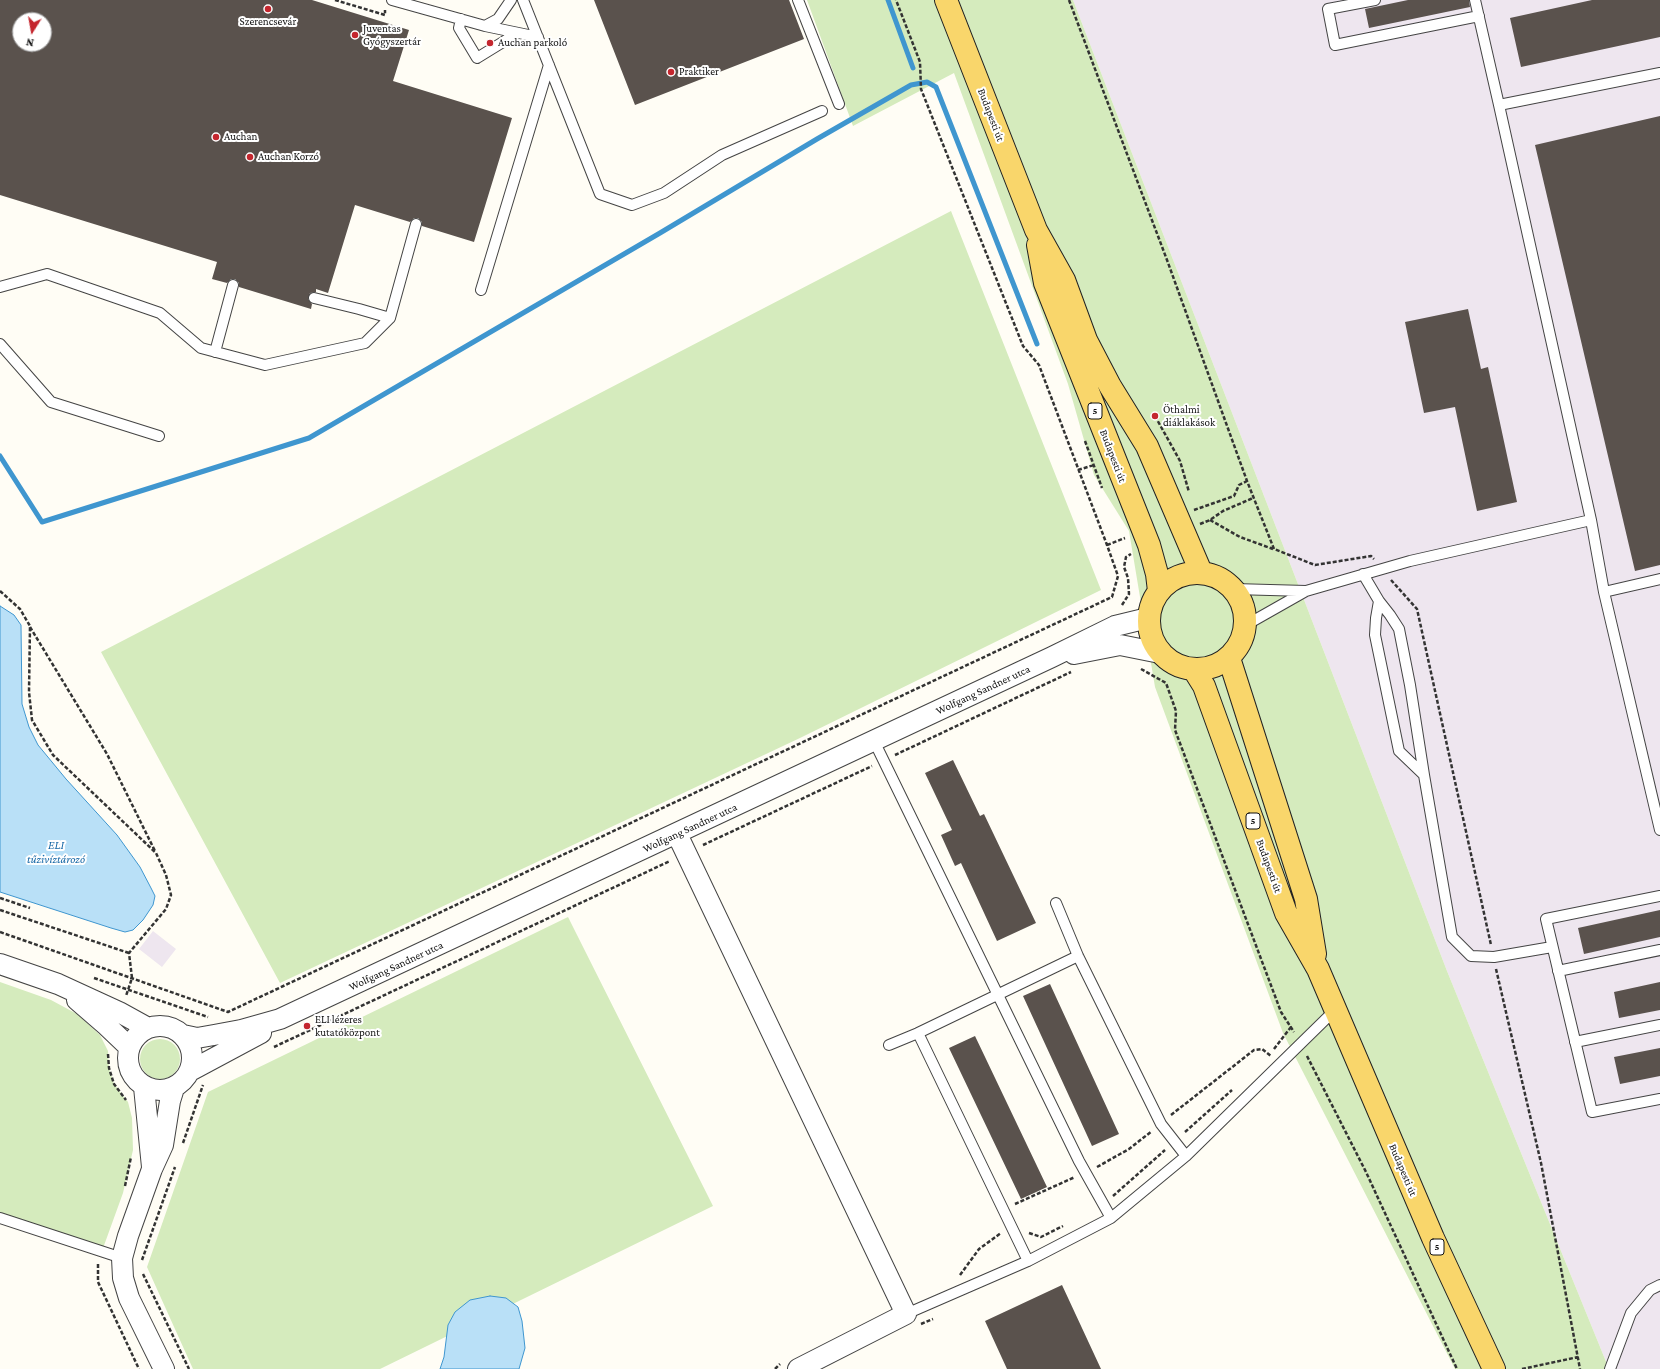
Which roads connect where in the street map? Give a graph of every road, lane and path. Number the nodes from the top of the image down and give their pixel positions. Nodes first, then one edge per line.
1 (335, 0) edge
2 (511, 0) edge
3 (523, 0) edge
4 (798, 0) edge
5 (896, 0) edge
6 (946, 0) edge
7 (1068, 0) edge
8 (1375, 0) edge
9 (1475, 0) edge
10 (389, 4) edge
11 (424, 4) edge
12 (1479, 16) junction
13 (461, 19) junction
14 (485, 26) junction
15 (516, 34) junction
16 (538, 37) junction
17 (549, 65) junction
18 (1660, 73) edge
19 (839, 104) dead end
20 (1499, 105) junction
21 (822, 111) dead end
22 (416, 224) dead end
23 (1036, 230) junction
24 (233, 285) dead end
25 (0, 287) edge
26 (481, 290) dead end
27 (314, 298) dead end
28 (390, 318) junction
29 (0, 344) edge
30 (215, 352) junction
31 (1154, 416) dead end
32 (159, 436) dead end
33 (1085, 441) dead end
34 (1180, 461) dead end
35 (1094, 465) junction
36 (1078, 470) junction
37 (1247, 481) junction
38 (1102, 488) dead end
39 (1253, 498) junction
40 (1210, 520) junction
41 (1591, 520) junction
42 (1187, 522) junction
43 (1128, 537) dead end
44 (1107, 545) junction
45 (1149, 545) junction
46 (1274, 549) junction
47 (1381, 568) junction
48 (1200, 572) junction
49 (1363, 574) junction
50 (1660, 579) edge
51 (1234, 589) junction
52 (0, 590) edge
53 (1159, 591) junction
54 (1306, 591) junction
55 (1604, 592) junction
56 (1379, 601) junction
57 (1116, 609) dead end
58 (1148, 618) junction
59 (1246, 624) junction
60 (30, 626) junction
61 (1160, 653) junction
62 (1052, 658) junction
63 (1230, 658) junction
64 (1140, 669) dead end
65 (1194, 670) junction
66 (1073, 672) dead end
67 (874, 741) junction
68 (884, 760) junction
69 (1424, 775) junction
70 (1660, 830) edge
71 (677, 834) junction
72 (156, 853) junction
73 (686, 853) junction
74 (1660, 896) edge
75 (0, 898) edge
76 (1056, 903) dead end
77 (30, 908) dead end
78 (0, 910) edge
79 (0, 932) edge
80 (1552, 947) junction
81 (1660, 950) edge
82 (129, 952) junction
83 (1078, 956) junction
84 (1494, 957) junction
85 (0, 964) edge
86 (1318, 969) junction
87 (1558, 971) junction
88 (90, 977) dead end
89 (132, 978) junction
90 (58, 984) junction
91 (128, 990) junction
92 (999, 994) junction
93 (1335, 1010) junction
94 (120, 1012) junction
95 (208, 1017) dead end
96 (280, 1019) junction
97 (1660, 1026) edge
98 (1291, 1027) junction
99 (148, 1028) junction
100 (918, 1033) junction
101 (183, 1035) junction
102 (1575, 1042) junction
103 (1301, 1043) junction
104 (889, 1045) dead end
105 (129, 1047) junction
106 (270, 1049) dead end
107 (108, 1051) dead end
108 (1270, 1054) junction
109 (1267, 1058) dead end
110 (1279, 1066) junction
111 (198, 1075) junction
112 (144, 1087) junction
113 (174, 1088) junction
114 (1232, 1090) dead end
115 (1660, 1099) edge
116 (128, 1102) dead end
117 (1161, 1124) junction
118 (1180, 1137) dead end
119 (182, 1147) dead end
120 (1168, 1147) dead end
121 (133, 1150) dead end
122 (1186, 1156) junction
123 (177, 1162) dead end
124 (152, 1169) junction
125 (1085, 1173) junction
126 (123, 1193) dead end
127 (1104, 1205) junction
128 (1002, 1210) junction
129 (0, 1218) edge
130 (1111, 1218) junction
131 (1069, 1223) dead end
132 (1010, 1227) junction
133 (102, 1251) junction
134 (122, 1258) junction
135 (1028, 1261) junction
136 (957, 1280) dead end
137 (1660, 1285) edge
138 (906, 1314) junction
139 (1578, 1357) junction
140 (139, 1369) edge
141 (164, 1369) edge
142 (189, 1369) edge
143 (798, 1369) edge
144 (1457, 1369) edge
145 (1494, 1369) edge
146 (1522, 1369) edge
147 (1580, 1369) edge
148 (1610, 1369) edge

1 - 10 path
2 - 14 lane
3 - 16 lane
4 - 19 lane
5 - 36 path
6 - 23 main road, Budapesti út / 5
7 - 37 path
8 - 12 lane
9 - 12 lane
10 - 11 lane
11 - 13 lane
12 - 20 lane
13 - 14 lane
13 - 15 lane
14 - 15 lane
15 - 16 lane
16 - 17 lane
17 - 21 lane
17 - 26 lane
18 - 20 lane
20 - 41 lane
22 - 28 lane
23 - 42 main road, Budapesti út / 5
23 - 45 main road, Budapesti út / 5
24 - 30 lane
25 - 30 lane
27 - 28 lane
28 - 30 lane
29 - 32 lane
31 - 34 path
33 - 35 path
35 - 36 path
35 - 38 path
36 - 44 path
37 - 39 path
37 - 42 path
39 - 40 path
39 - 46 path
40 - 42 path
40 - 46 path
41 - 47 lane
41 - 55 lane
42 - 48 main road, Budapesti út / 5
43 - 44 path
44 - 89 path
45 - 53 main road, Budapesti út / 5
45 - 57 path
46 - 47 path
47 - 49 lane
47 - 84 path
48 - 51 main road
48 - 53 main road
49 - 54 lane
49 - 56 lane
50 - 55 lane
51 - 54 lane
51 - 59 main road
52 - 60 path
53 - 58 main road
54 - 59 lane
55 - 70 lane
56 - 69 lane
56 - 69 lane
58 - 61 main road
58 - 62 street, Wolfgang Sandner utca
59 - 63 main road
60 - 72 path
60 - 72 path
61 - 62 street, Wolfgang Sandner utca
61 - 65 main road
62 - 67 street, Wolfgang Sandner utca
63 - 65 main road
63 - 86 main road, Budapesti út / 5
64 - 98 path
65 - 86 main road, Budapesti út / 5
66 - 68 path
67 - 68 lane
67 - 71 street, Wolfgang Sandner utca
68 - 73 path
68 - 92 lane
69 - 84 lane
71 - 73 street
71 - 96 street, Wolfgang Sandner utca
72 - 82 path
73 - 106 path
73 - 138 street
74 - 80 lane
75 - 77 path
76 - 83 lane
78 - 82 path
79 - 89 path
80 - 84 lane
80 - 87 lane
81 - 87 lane
82 - 89 path
83 - 92 lane
83 - 117 lane
84 - 139 path
85 - 90 street
86 - 93 main road, Budapesti út / 5
87 - 102 lane
88 - 91 path
89 - 91 path
90 - 94 street
90 - 105 street
91 - 94 path
91 - 95 path
92 - 100 lane
92 - 125 lane
93 - 103 lane
93 - 145 main road, Budapesti út / 5
94 - 99 street
96 - 101 street
96 - 111 street
97 - 102 lane
98 - 103 path
98 - 108 path
99 - 101 street
99 - 105 street
100 - 104 lane
100 - 128 lane
101 - 111 street
102 - 115 lane
103 - 110 lane
103 - 144 path
105 - 112 street
107 - 116 path
108 - 109 path
108 - 110 path
108 - 117 path
110 - 122 lane
111 - 113 street
111 - 119 path
112 - 113 street
112 - 124 street
113 - 124 street
114 - 118 path
117 - 122 lane
117 - 125 path
120 - 127 path
121 - 126 path
122 - 130 lane
123 - 142 path
124 - 134 street
125 - 127 lane
125 - 128 path
127 - 130 lane
128 - 132 lane
129 - 133 lane
130 - 135 lane
131 - 132 path
132 - 135 lane
132 - 136 path
133 - 134 lane
133 - 140 path
134 - 141 street
135 - 138 lane
137 - 148 lane
138 - 143 street
139 - 146 path
139 - 147 path

